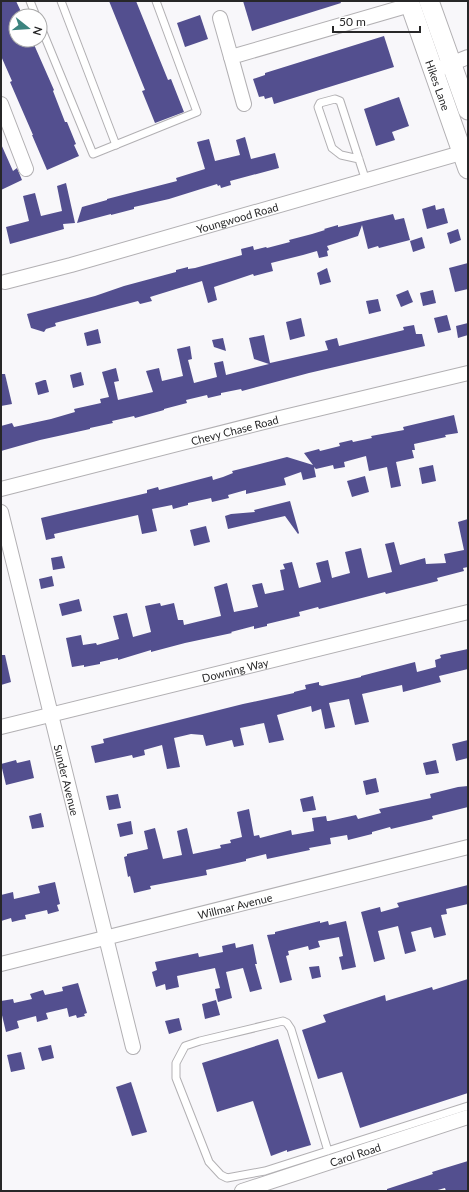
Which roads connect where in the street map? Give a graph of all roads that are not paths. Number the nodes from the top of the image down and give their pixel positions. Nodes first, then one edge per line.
1 (61, 1) edge
2 (156, 1) edge
3 (429, 1) edge
4 (409, 3) edge
5 (220, 18) dead end
6 (48, 44) edge
7 (231, 58) junction
8 (460, 60) edge
9 (434, 70) junction
10 (1, 104) edge
11 (244, 104) dead end
12 (468, 110) edge
13 (116, 145) junction
14 (466, 157) edge
15 (359, 159) junction
16 (26, 169) dead end
17 (366, 181) junction
18 (5, 282) dead end
19 (468, 373) edge
20 (1, 489) edge
21 (1, 512) edge
22 (468, 612) edge
23 (52, 714) junction
24 (1, 727) edge
25 (468, 847) edge
26 (106, 937) junction
27 (1, 964) edge
28 (133, 1048) dead end
29 (468, 1106) edge
30 (468, 1117) edge
31 (328, 1151) junction
32 (242, 1191) edge

1 - 13 lane
2 - 13 lane
3 - 8 main road, Hikes Lane
4 - 7 street
4 - 9 main road, Hikes Lane
5 - 7 street
6 - 13 lane
7 - 11 street
8 - 9 street
8 - 12 main road, Hikes Lane
9 - 14 main road, Hikes Lane
10 - 16 street
14 - 17 street, Youngwood Road
15 - 15 lane
15 - 17 lane
17 - 18 street, Youngwood Road
19 - 20 street, Chevy Chase Road
21 - 23 street, Sunder Avenue
22 - 23 street, Downing Way
23 - 24 street, Downing Way
23 - 26 street, Sunder Avenue
25 - 26 street, Willmar Avenue
26 - 27 street, Willmar Avenue
26 - 28 street, Sunder Avenue
29 - 31 lane
30 - 32 street, Carol Road
31 - 31 lane

